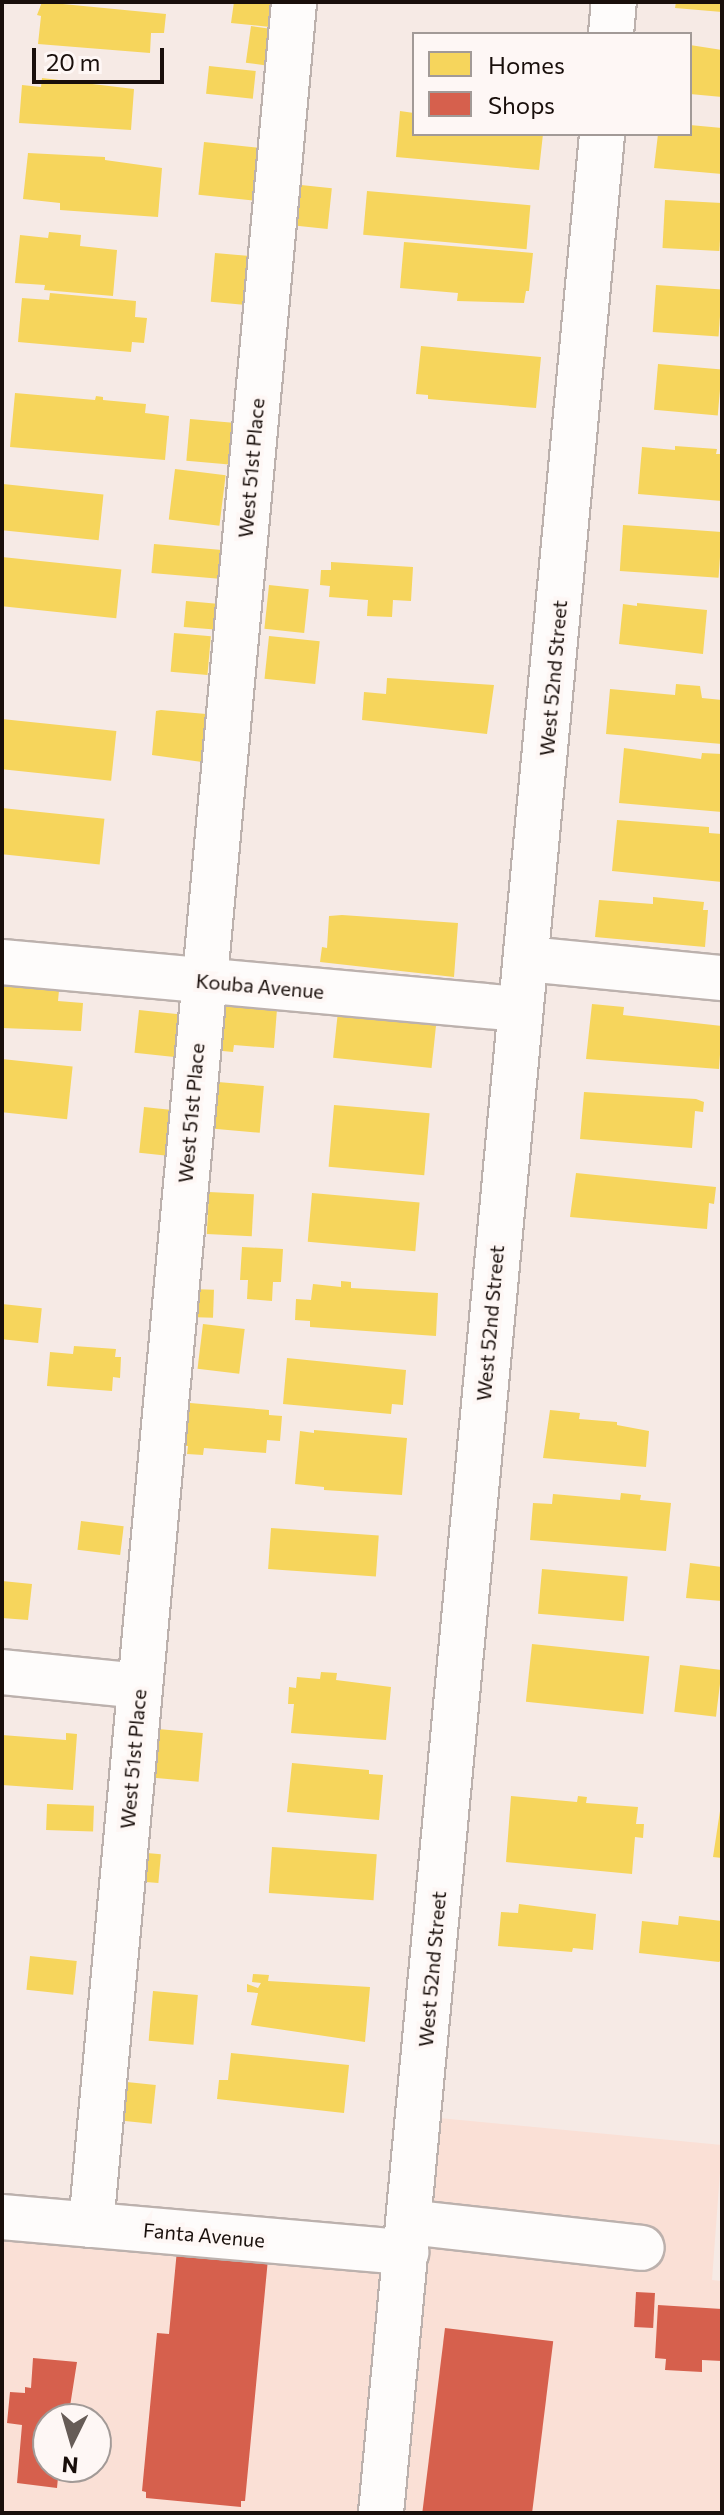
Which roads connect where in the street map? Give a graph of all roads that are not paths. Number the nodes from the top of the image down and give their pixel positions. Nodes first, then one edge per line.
1 (294, 2) edge
2 (614, 2) edge
3 (611, 32) edge
4 (602, 136) edge
5 (527, 959) junction
6 (2, 962) edge
7 (722, 978) edge
8 (203, 981) junction
9 (518, 1009) junction
10 (2, 1672) edge
11 (139, 1686) junction
12 (2, 2217) edge
13 (91, 2225) junction
14 (407, 2237) junction
15 (642, 2248) dead end
16 (381, 2513) edge

1 - 8 street, West 51st Place
2 - 3 street
4 - 5 street, West 52nd Street
5 - 7 street
5 - 9 street, West 52nd Street
6 - 8 street, Kouba Avenue
8 - 9 street, Kouba Avenue
8 - 11 street, West 51st Place
9 - 14 street, West 52nd Street
10 - 11 street
11 - 13 street, West 51st Place
12 - 13 street, Fanta Avenue
13 - 14 street, Fanta Avenue
14 - 15 street, Fanta Avenue
14 - 16 street, West 52nd Street

